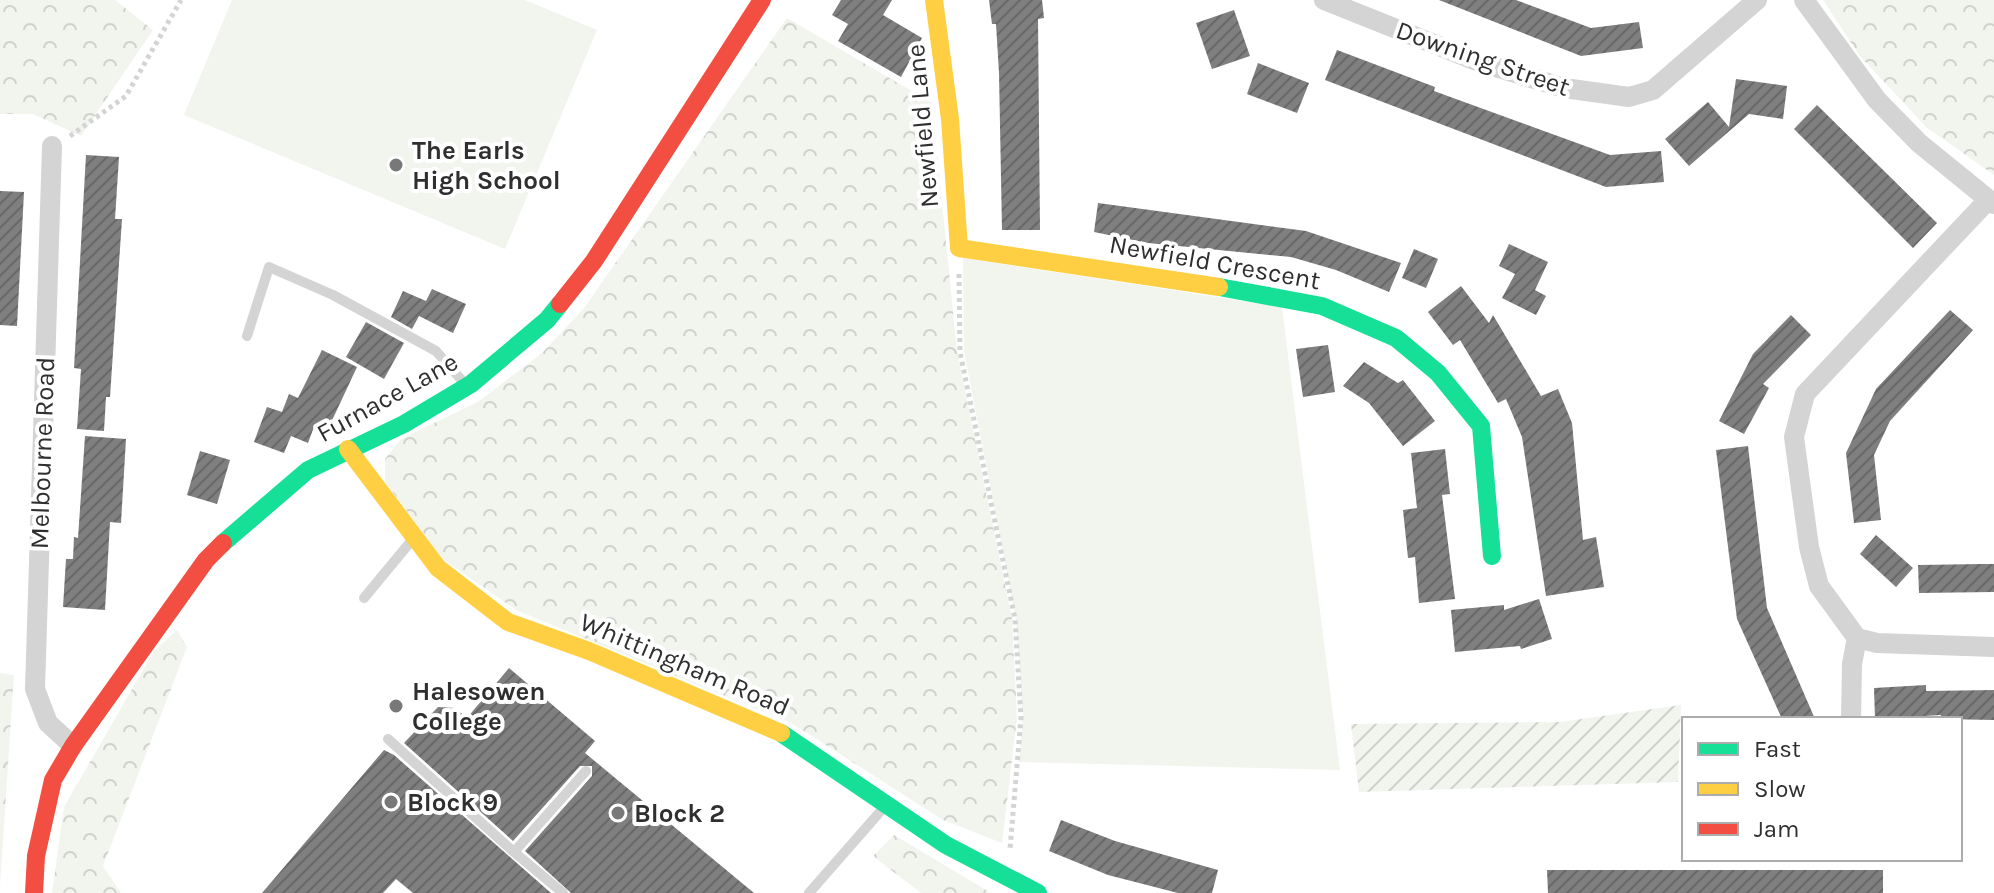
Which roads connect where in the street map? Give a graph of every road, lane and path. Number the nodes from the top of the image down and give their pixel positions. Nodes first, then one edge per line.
1 (181, 0) edge
2 (762, 0) edge
3 (934, 0) edge
4 (1324, 0) edge
5 (1757, 0) edge
6 (1804, 0) edge
7 (52, 146) joint
8 (1991, 203) edge
9 (959, 248) junction
10 (247, 336) dead end
11 (467, 386) junction
12 (348, 449) junction
13 (414, 538) junction
14 (1492, 556) dead end
15 (364, 598) dead end
16 (1857, 638) junction
17 (1994, 647) edge
18 (1851, 717) edge
19 (388, 739) dead end
20 (73, 746) junction
21 (586, 771) dead end
22 (887, 803) junction
23 (514, 852) junction
24 (1009, 878) junction
25 (34, 893) edge
26 (563, 893) edge
27 (809, 893) edge
28 (1038, 893) edge

1 - 7 path
2 - 11 street, Furnace Lane
3 - 9 street, Newfield Lane
4 - 5 street, Downing Street
6 - 8 street
7 - 20 street, Melbourne Road
8 - 16 street
9 - 14 street, Newfield Crescent
9 - 24 path
10 - 11 lane
11 - 12 street, Furnace Lane
12 - 13 street, Whittingham Road
12 - 20 street, Furnace Lane
13 - 15 lane
13 - 22 street, Whittingham Road
16 - 17 street
16 - 18 street
19 - 23 lane
20 - 25 street, Furnace Lane
21 - 23 lane
22 - 24 street, Whittingham Road
22 - 27 lane
23 - 26 lane
24 - 28 street, Whittingham Road

